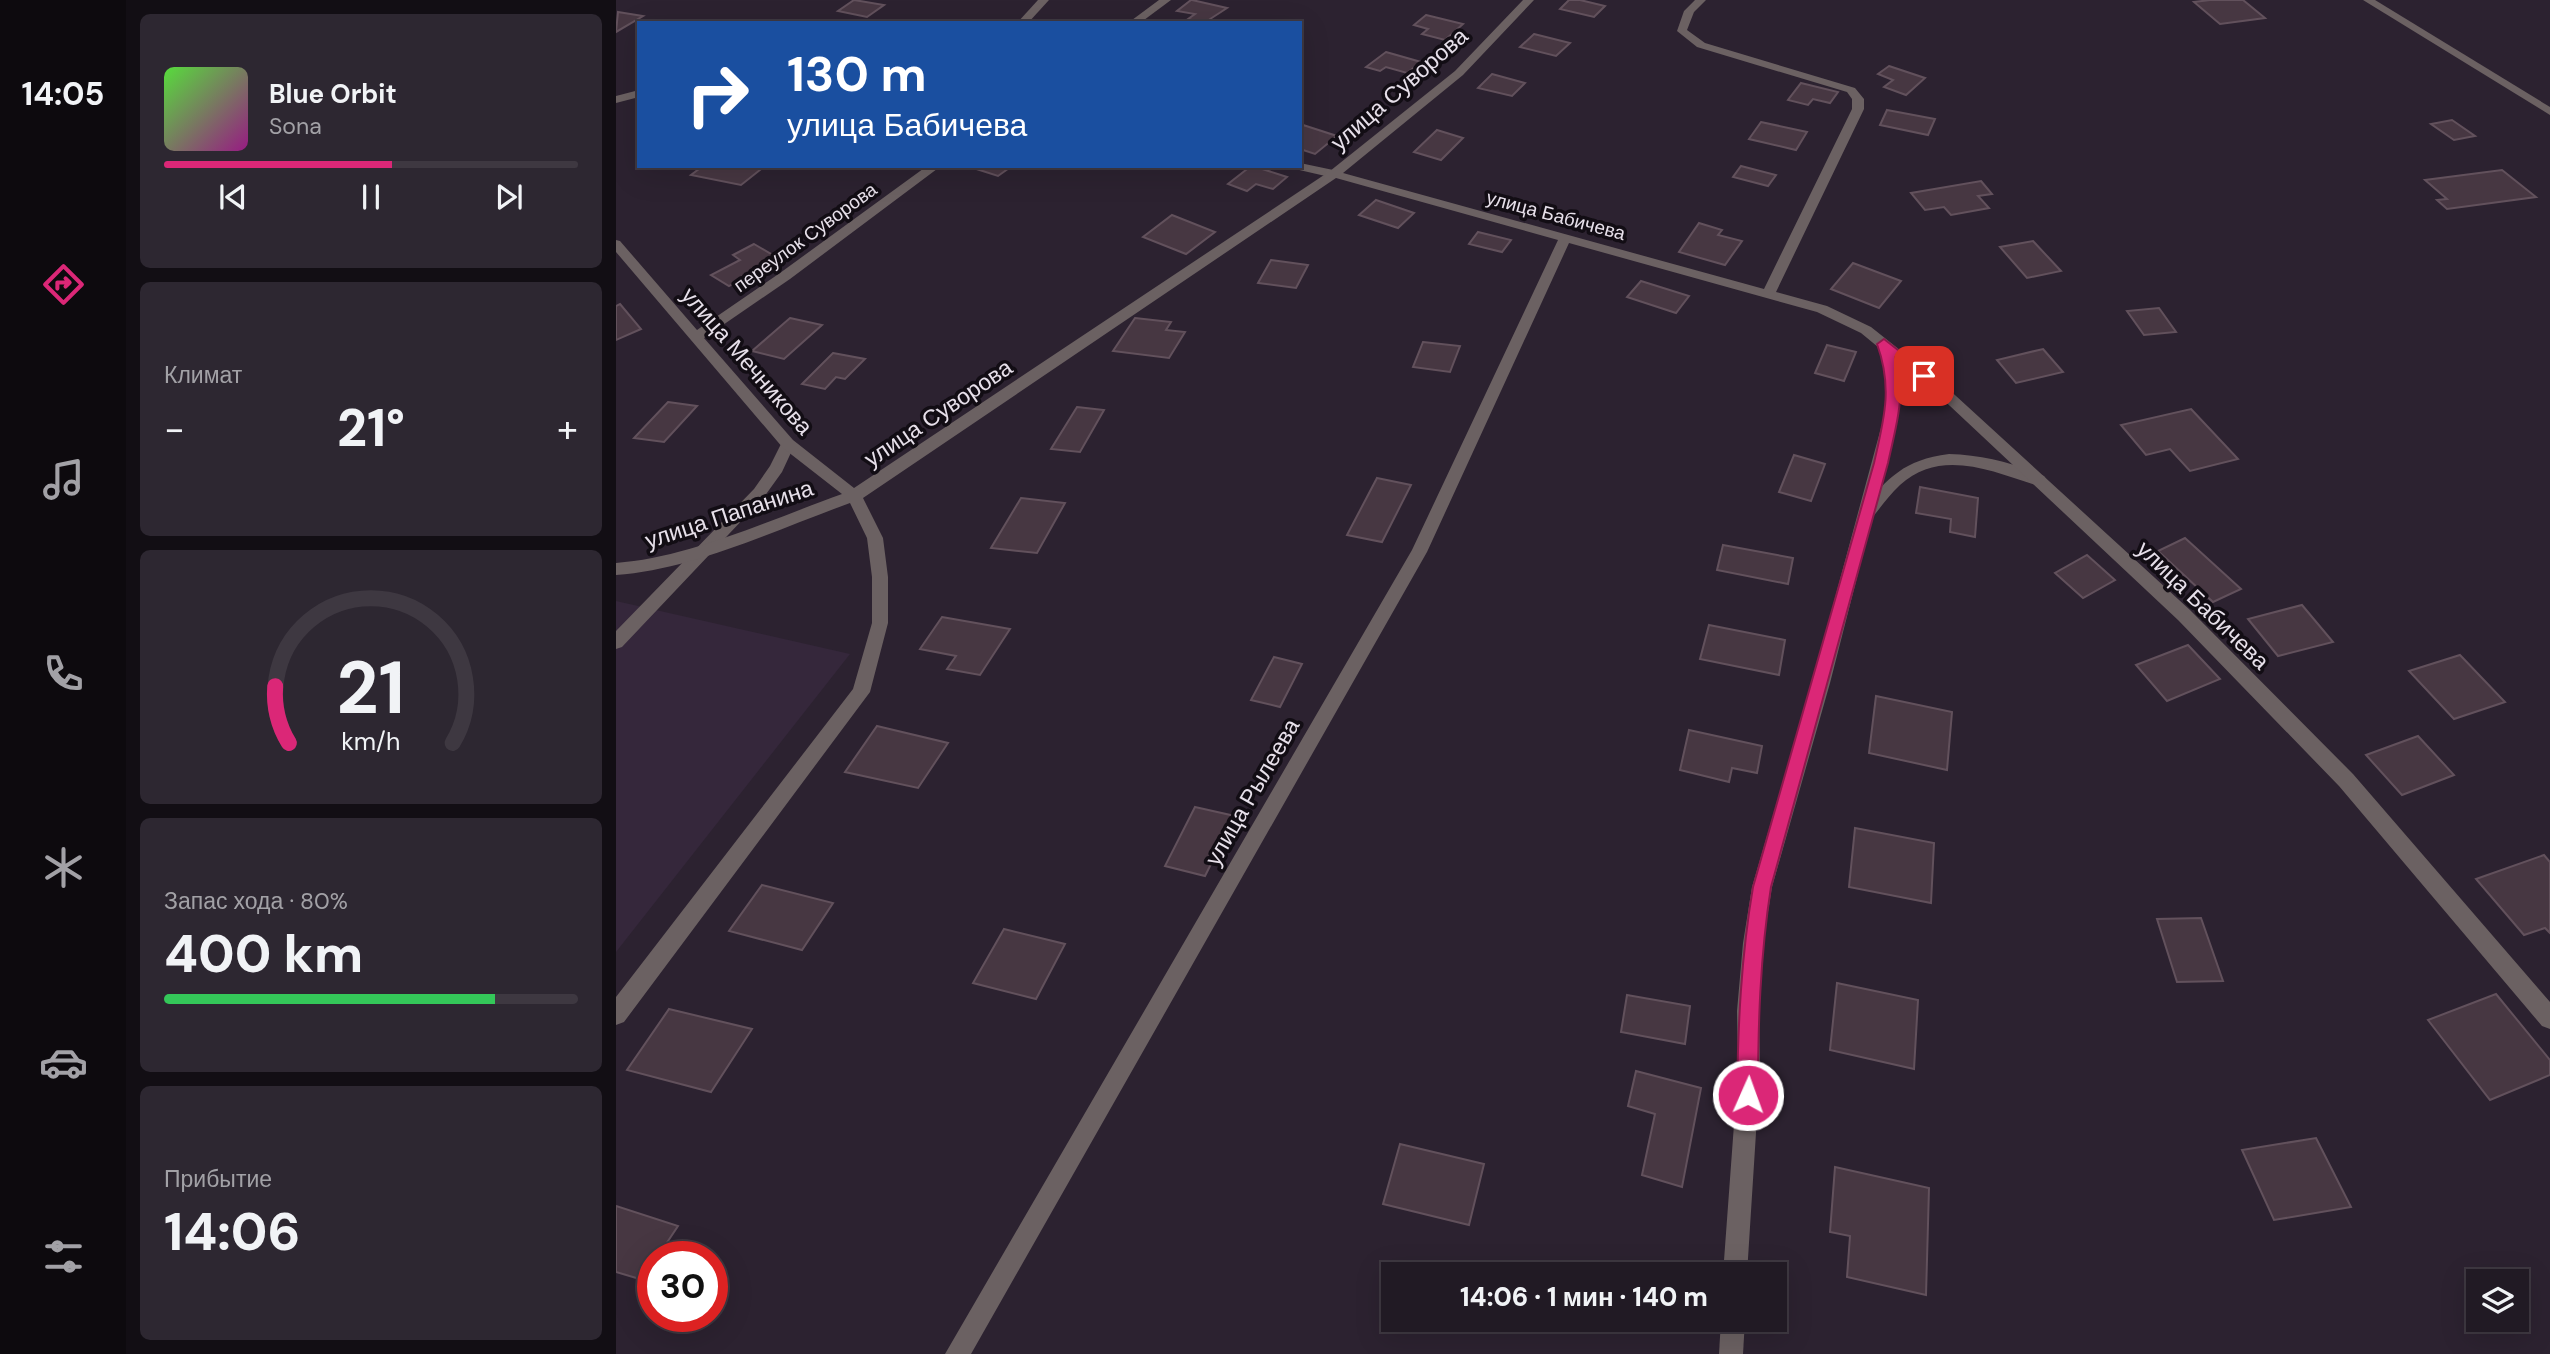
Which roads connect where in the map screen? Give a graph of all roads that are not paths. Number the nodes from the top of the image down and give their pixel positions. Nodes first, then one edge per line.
1 (1044, 0) edge
2 (1166, 0) edge
3 (1529, 0) edge
4 (1701, 0) edge
5 (2368, 0) edge
6 (1024, 21) edge
7 (1136, 21) edge
8 (637, 94) edge
9 (616, 100) edge
10 (2550, 112) edge
11 (1302, 167) edge
12 (932, 168) edge
13 (1334, 174) junction
14 (1564, 240) junction
15 (616, 244) edge
16 (1768, 295) junction
17 (696, 337) junction
18 (1884, 344) junction
19 (788, 444) junction
20 (2039, 480) junction
21 (854, 496) junction
22 (1867, 514) junction
23 (707, 549) junction
24 (616, 569) edge
25 (616, 642) edge
26 (616, 1014) edge
27 (2550, 1018) edge
28 (1736, 1262) edge
29 (1732, 1332) edge
30 (957, 1354) edge
31 (1731, 1354) edge

1 - 6 street
2 - 7 street
3 - 13 street, улица Суворова
4 - 16 street
5 - 10 street
8 - 9 street
11 - 13 street, улица Бабичева
12 - 17 street, переулок Суворова
13 - 14 street, улица Бабичева
13 - 21 street, улица Суворова
14 - 16 street, улица Бабичева
14 - 30 street, улица Рылеева
15 - 17 street, улица Мечникова
16 - 18 street, улица Бабичева
17 - 19 street, улица Мечникова
18 - 20 street, улица Бабичева
18 - 22 street
19 - 21 street, улица Мечникова
19 - 23 street
20 - 22 street
20 - 27 street, улица Бабичева
21 - 23 street, улица Папанина
21 - 26 street, улица Суворова
22 - 28 street
23 - 24 street, улица Папанина
23 - 25 street
29 - 31 street

